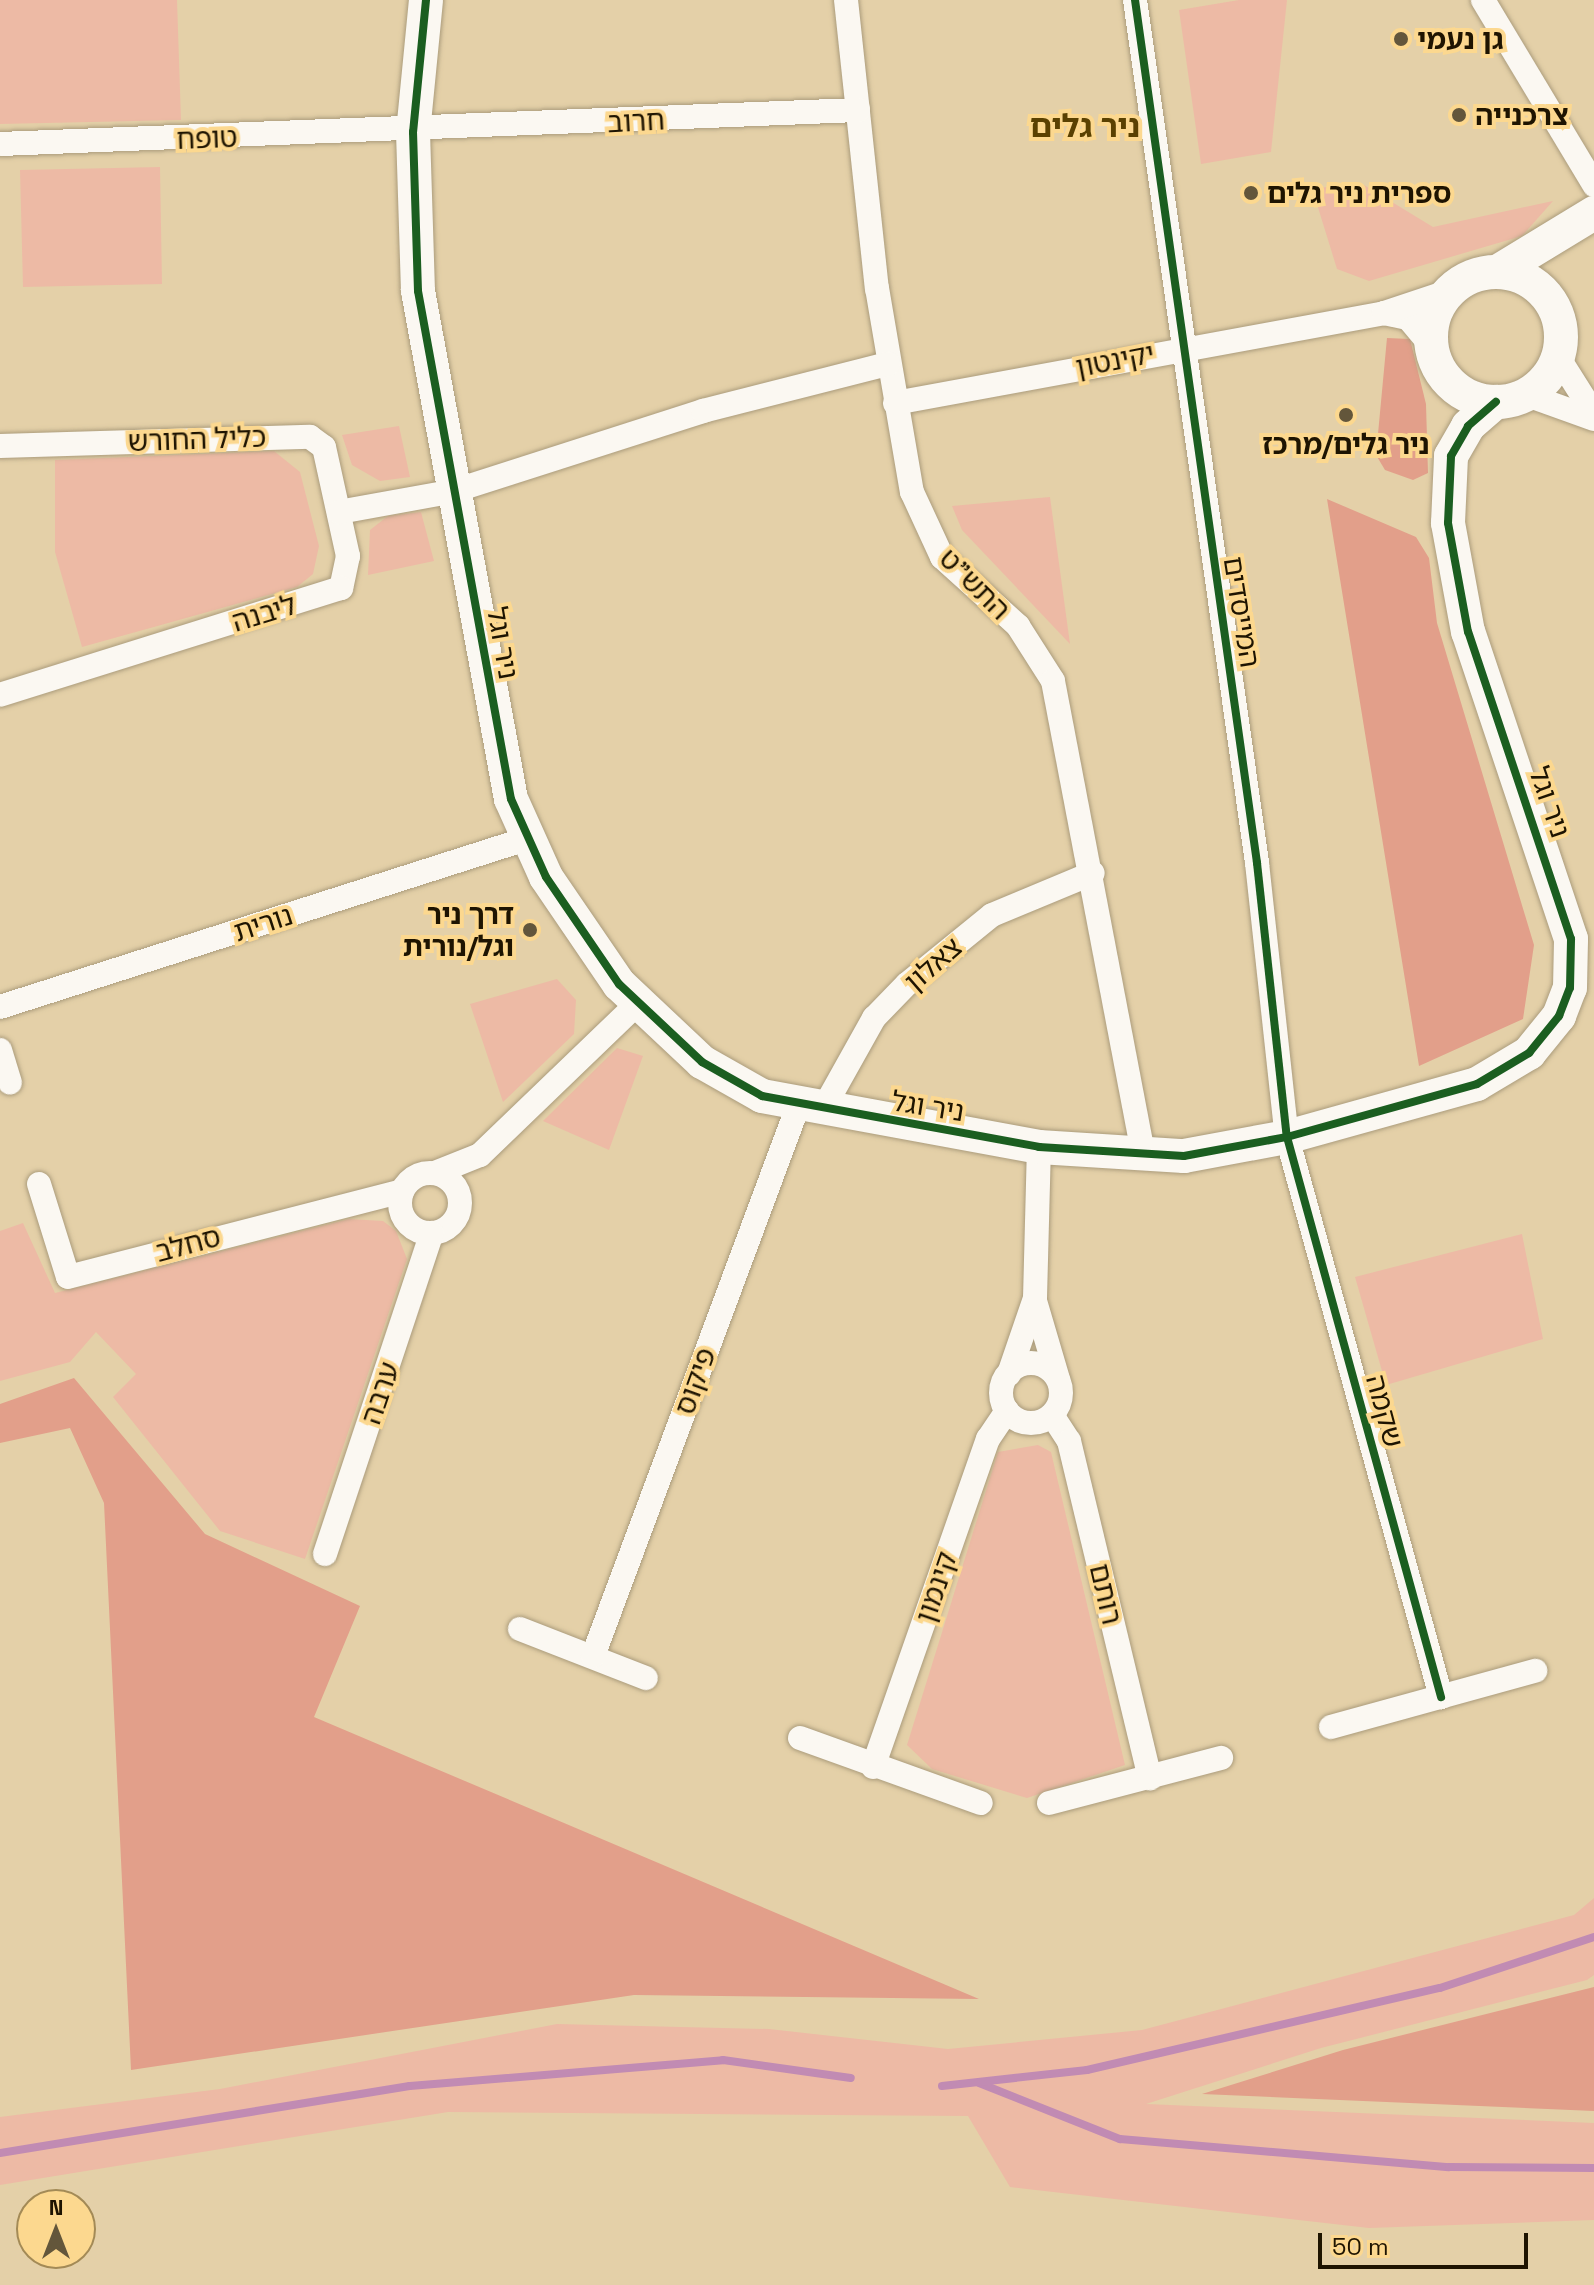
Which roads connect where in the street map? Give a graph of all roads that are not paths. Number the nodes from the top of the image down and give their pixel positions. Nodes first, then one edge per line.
1 (426, 0) edge
2 (846, 0) edge
3 (1135, 0) edge
4 (1483, 0) edge
5 (858, 110) junction
6 (413, 132) junction
7 (0, 144) edge
8 (1594, 185) edge
9 (1583, 220) edge
10 (1497, 272) junction
11 (1450, 291) junction
12 (1552, 303) junction
13 (1384, 313) junction
14 (1429, 343) junction
15 (1180, 348) junction
16 (1558, 357) junction
17 (888, 364) junction
18 (1444, 378) junction
19 (1511, 399) junction
20 (895, 403) junction
21 (1594, 416) edge
22 (0, 446) edge
23 (1449, 469) junction
24 (454, 491) junction
25 (339, 512) junction
26 (0, 695) edge
27 (526, 839) junction
28 (1093, 873) junction
29 (637, 1004) junction
30 (0, 1007) edge
31 (0, 1050) edge
32 (10, 1083) dead end
33 (810, 1108) junction
34 (1287, 1137) junction
35 (1039, 1147) junction
36 (480, 1155) junction
37 (1144, 1157) junction
38 (435, 1173) junction
39 (39, 1184) dead end
40 (402, 1191) junction
41 (459, 1199) junction
42 (432, 1233) junction
43 (1035, 1298) junction
44 (1009, 1374) junction
45 (1058, 1379) junction
46 (1007, 1411) junction
47 (1052, 1415) junction
48 (325, 1554) dead end
49 (520, 1629) dead end
50 (593, 1656) junction
51 (1535, 1671) dead end
52 (646, 1678) dead end
53 (1441, 1697) junction
54 (1331, 1727) dead end
55 (800, 1738) dead end
56 (1221, 1758) dead end
57 (873, 1767) junction
58 (1150, 1778) junction
59 (981, 1803) dead end
60 (1049, 1803) dead end

1 - 6 street, ניר וגל
2 - 5 street, התש"ט
3 - 15 street, המייסדים
4 - 8 street
5 - 6 street, חרוב
5 - 17 street, התש"ט
6 - 7 street, טופח
6 - 24 street, ניר וגל
9 - 10 street
9 - 12 street
10 - 11 street
10 - 12 street
11 - 13 street, יקינטון
11 - 14 street
12 - 16 street
13 - 14 street
13 - 15 street, יקינטון
14 - 18 street
15 - 20 street, יקינטון
15 - 34 street, המייסדים
16 - 19 street
16 - 21 street
17 - 20 street, התש"ט
17 - 24 street
18 - 19 street
18 - 23 street, ניר וגל
19 - 21 street
19 - 23 street, ניר וגל
20 - 28 street, התש"ט
22 - 25 street, כליל החורש
23 - 34 street, ניר וגל
24 - 25 street
24 - 27 street, ניר וגל
25 - 26 street, ליבנה
27 - 29 street, ניר וגל
27 - 30 street, נורית
28 - 33 street, צאלון
28 - 37 street, התש"ט
29 - 33 street, ניר וגל
29 - 36 street
31 - 32 street
33 - 35 street, ניר וגל
33 - 50 street, פיקוס
34 - 37 street, ניר וגל
34 - 53 street, שקמה
35 - 37 street, ניר וגל
35 - 43 street
36 - 38 street
36 - 41 street
38 - 40 street
38 - 41 street
39 - 40 street, סחלב
40 - 42 street
41 - 42 street
42 - 48 street, ערבה
43 - 44 street
43 - 45 street
44 - 45 street
44 - 46 street
45 - 47 street
46 - 47 street
46 - 57 street, קינמון
47 - 58 street, רותם
49 - 50 street
50 - 52 street
51 - 53 street
53 - 54 street
55 - 57 street
56 - 58 street
57 - 59 street
58 - 60 street

